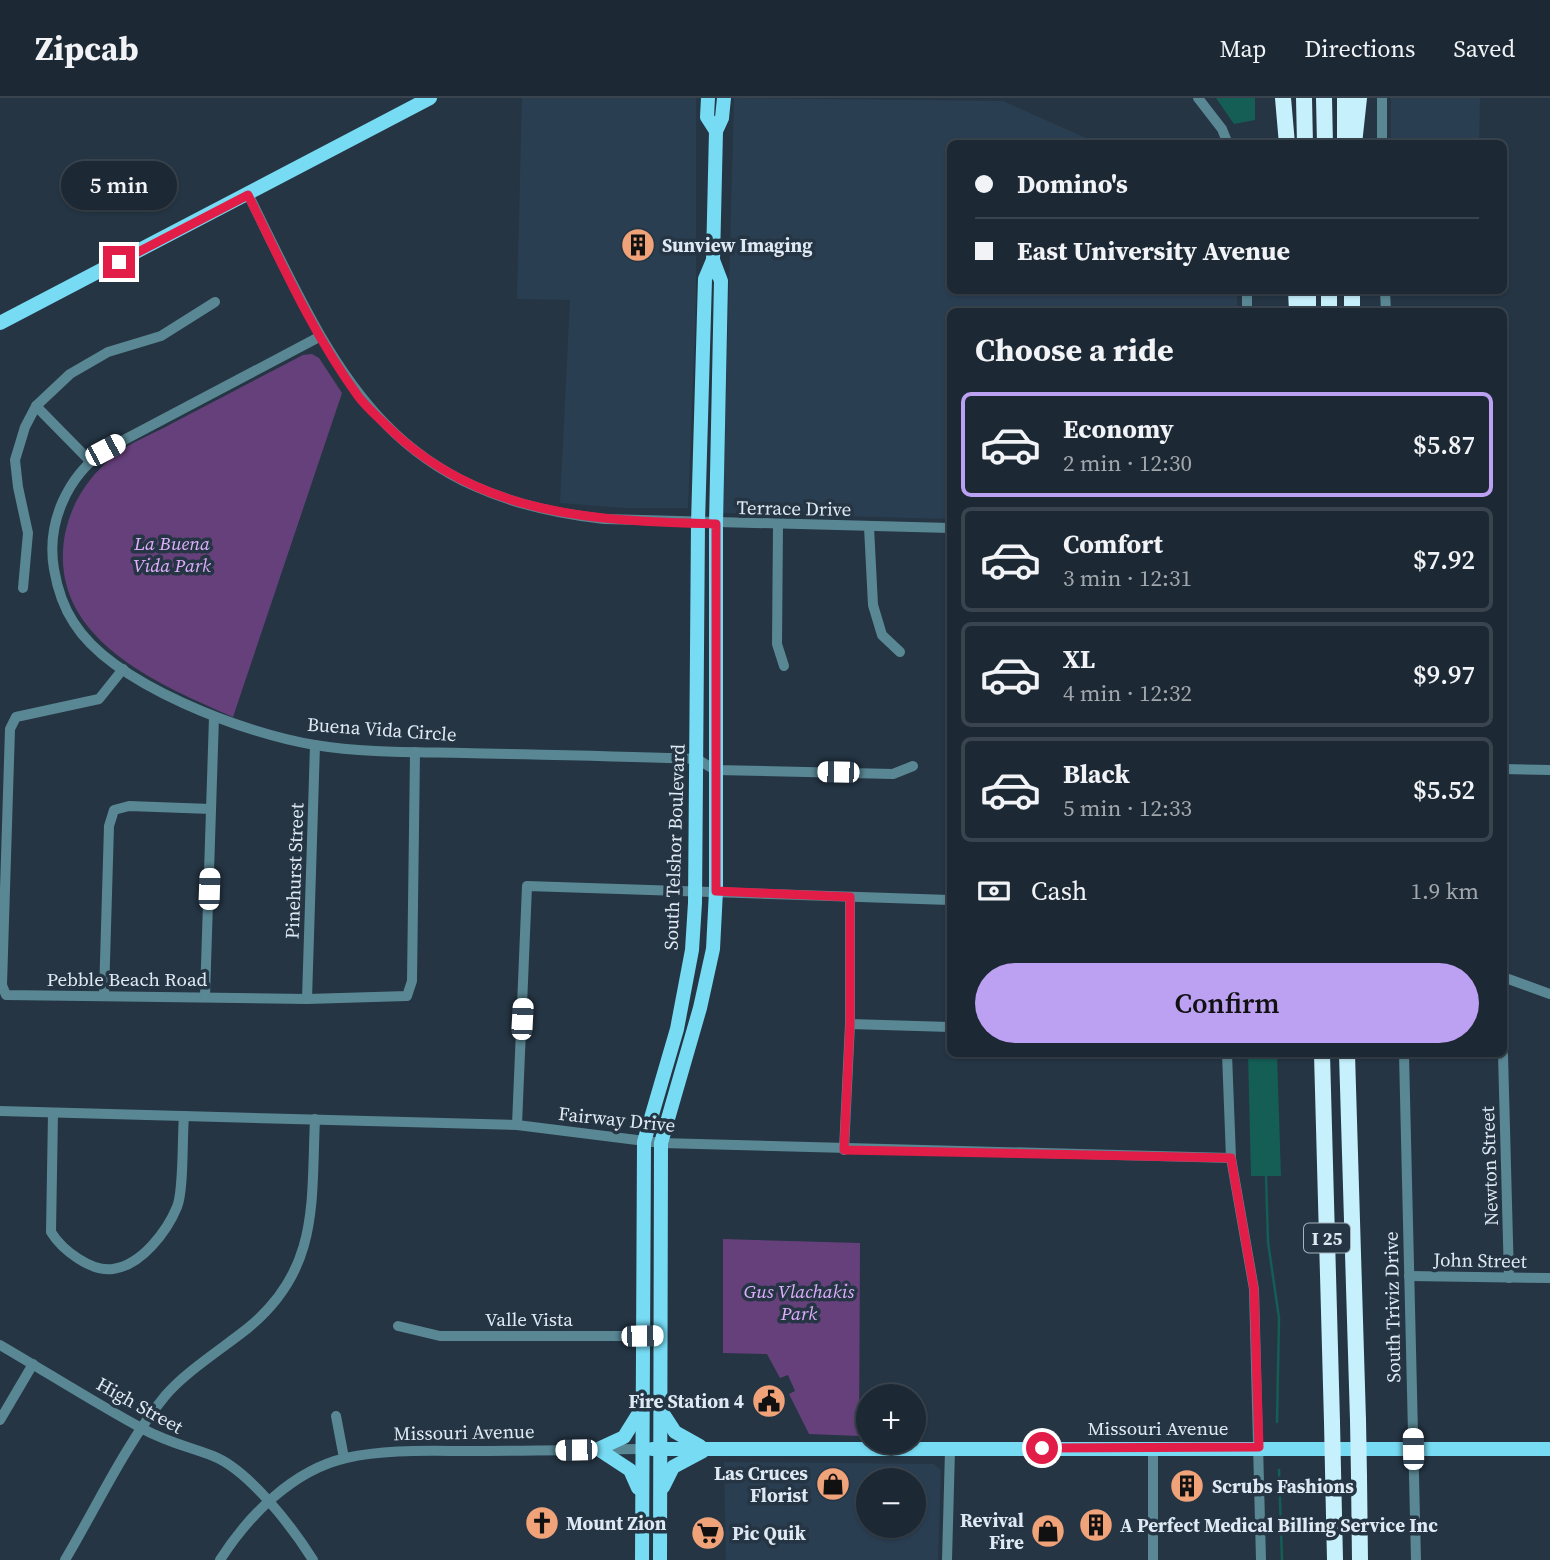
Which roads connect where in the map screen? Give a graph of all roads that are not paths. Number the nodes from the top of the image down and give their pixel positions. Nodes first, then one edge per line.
1 (430, 98) edge
2 (708, 98) edge
3 (723, 98) edge
4 (1198, 98) edge
5 (1283, 98) edge
6 (1304, 98) edge
7 (1324, 98) edge
8 (1345, 98) edge
9 (1359, 98) edge
10 (1382, 98) edge
11 (716, 131) junction
12 (1226, 140) edge
13 (1287, 140) edge
14 (1305, 140) edge
15 (1325, 140) edge
16 (1346, 140) edge
17 (1354, 140) edge
18 (1382, 140) edge
19 (248, 195) junction
20 (713, 260) junction
21 (215, 302) dead end
22 (704, 318) junction
23 (720, 319) junction
24 (0, 323) edge
25 (319, 337) junction
26 (36, 406) junction
27 (90, 461) junction
28 (698, 523) junction
29 (716, 524) junction
30 (778, 525) junction
31 (869, 527) junction
32 (947, 528) edge
33 (23, 589) dead end
34 (900, 652) dead end
35 (784, 666) dead end
36 (123, 669) junction
37 (214, 717) junction
38 (316, 745) junction
39 (415, 752) junction
40 (697, 760) junction
41 (913, 766) dead end
42 (1507, 769) edge
43 (715, 770) junction
44 (1550, 770) edge
45 (211, 809) junction
46 (696, 891) junction
47 (716, 891) junction
48 (850, 897) junction
49 (947, 900) edge
50 (1507, 978) edge
51 (1550, 993) edge
52 (104, 995) junction
53 (205, 996) junction
54 (307, 999) junction
55 (850, 1024) junction
56 (947, 1027) edge
57 (1227, 1057) edge
58 (1322, 1057) edge
59 (1347, 1057) edge
60 (1404, 1057) edge
61 (1503, 1057) edge
62 (0, 1111) edge
63 (53, 1113) junction
64 (184, 1116) junction
65 (316, 1119) junction
66 (517, 1125) junction
67 (644, 1142) junction
68 (661, 1143) junction
69 (844, 1150) junction
70 (1231, 1158) junction
71 (1409, 1276) junction
72 (1509, 1278) junction
73 (1550, 1278) edge
74 (398, 1326) dead end
75 (642, 1336) junction
76 (660, 1336) junction
77 (0, 1345) edge
78 (33, 1364) junction
79 (641, 1408) junction
80 (660, 1408) junction
81 (336, 1416) dead end
82 (0, 1420) edge
83 (142, 1429) junction
84 (1259, 1447) junction
85 (1153, 1448) junction
86 (598, 1449) junction
87 (640, 1449) junction
88 (660, 1449) junction
89 (706, 1449) junction
90 (1413, 1449) junction
91 (1549, 1449) edge
92 (950, 1450) junction
93 (344, 1458) junction
94 (641, 1494) junction
95 (660, 1499) junction
96 (267, 1502) junction
97 (65, 1560) edge
98 (220, 1560) edge
99 (313, 1560) edge
100 (642, 1560) edge
101 (660, 1560) edge
102 (947, 1560) edge
103 (1153, 1560) edge
104 (1261, 1560) edge
105 (1335, 1560) edge
106 (1360, 1560) edge
107 (1416, 1560) edge

1 - 19 main road
2 - 11 main road, South Telshor Boulevard
3 - 11 main road, South Telshor Boulevard
4 - 12 street
5 - 13 highway
6 - 14 highway
7 - 15 highway
8 - 16 highway
9 - 17 highway
10 - 18 street
11 - 20 main road, South Telshor Boulevard
19 - 24 main road
19 - 25 street, Terrace Drive
20 - 22 main road, South Telshor Boulevard
20 - 23 main road, South Telshor Boulevard
21 - 26 street
22 - 23 main road
22 - 28 main road, South Telshor Boulevard
23 - 29 main road, South Telshor Boulevard
25 - 27 street, Buena Vida Circle
25 - 28 street, Terrace Drive
26 - 27 street
26 - 33 street
27 - 36 street, Buena Vida Circle
28 - 29 street, Terrace Drive
28 - 40 main road, South Telshor Boulevard
29 - 30 street, Terrace Drive
29 - 43 main road, South Telshor Boulevard
30 - 31 street, Terrace Drive
30 - 35 street
31 - 32 street, Terrace Drive
31 - 34 street
36 - 37 street, Buena Vida Circle
36 - 52 street, Pebble Beach Road
37 - 38 street, Buena Vida Circle
37 - 45 street
38 - 39 street, Buena Vida Circle
38 - 54 street, Pinehurst Street
39 - 40 street, Buena Vida Circle
39 - 54 street, Pebble Beach Road
40 - 43 street
40 - 46 main road, South Telshor Boulevard
41 - 43 street
42 - 44 street
43 - 47 main road, South Telshor Boulevard
45 - 52 street
45 - 53 street
46 - 47 street
46 - 66 street
46 - 67 main road, South Telshor Boulevard
47 - 48 street
47 - 68 main road, South Telshor Boulevard
48 - 49 street
48 - 55 street
50 - 51 street
52 - 53 street, Pebble Beach Road
53 - 54 street, Pebble Beach Road
55 - 56 street
55 - 69 street
57 - 70 street
58 - 105 highway, I 25, bridge
59 - 106 highway, I 25, bridge
60 - 71 street, South Triviz Drive
61 - 72 street, Newton Street
62 - 63 street, Fairway Drive
63 - 64 street, Fairway Drive
63 - 64 street
64 - 65 street, Fairway Drive
65 - 66 street, Fairway Drive
65 - 83 street
66 - 67 street, Fairway Drive
67 - 68 street, Fairway Drive
67 - 75 main road, South Telshor Boulevard
68 - 69 street, Fairway Drive
68 - 76 main road, South Telshor Boulevard
69 - 70 street, Fairway Drive
70 - 84 street
71 - 72 street, John Street
71 - 90 street, South Triviz Drive
72 - 73 street, John Street
74 - 75 street, Valle Vista
75 - 76 street, Valle Vista
75 - 79 main road, South Telshor Boulevard
76 - 80 main road, South Telshor Boulevard
77 - 78 street, High Street
78 - 82 street
78 - 83 street, High Street
79 - 86 main road
79 - 87 main road, South Telshor Boulevard
80 - 88 main road, South Telshor Boulevard
80 - 89 main road
81 - 93 street
83 - 96 street, High Street
83 - 97 street
84 - 85 main road, Missouri Avenue
84 - 90 main road, Missouri Avenue
84 - 104 street
85 - 92 main road, Missouri Avenue
85 - 103 street
86 - 87 street, Missouri Avenue
86 - 93 street, Missouri Avenue
86 - 94 main road
87 - 88 main road, Missouri Avenue
87 - 94 main road, South Telshor Boulevard
88 - 89 main road, Missouri Avenue
88 - 95 main road, South Telshor Boulevard
89 - 92 main road, Missouri Avenue
89 - 95 main road
90 - 91 main road, Missouri Avenue
90 - 107 street, South Triviz Drive
92 - 102 street
93 - 96 street, Missouri Avenue
94 - 100 main road, South Telshor Boulevard
95 - 101 main road, South Telshor Boulevard
96 - 98 street, Missouri Avenue
96 - 99 street, High Street

